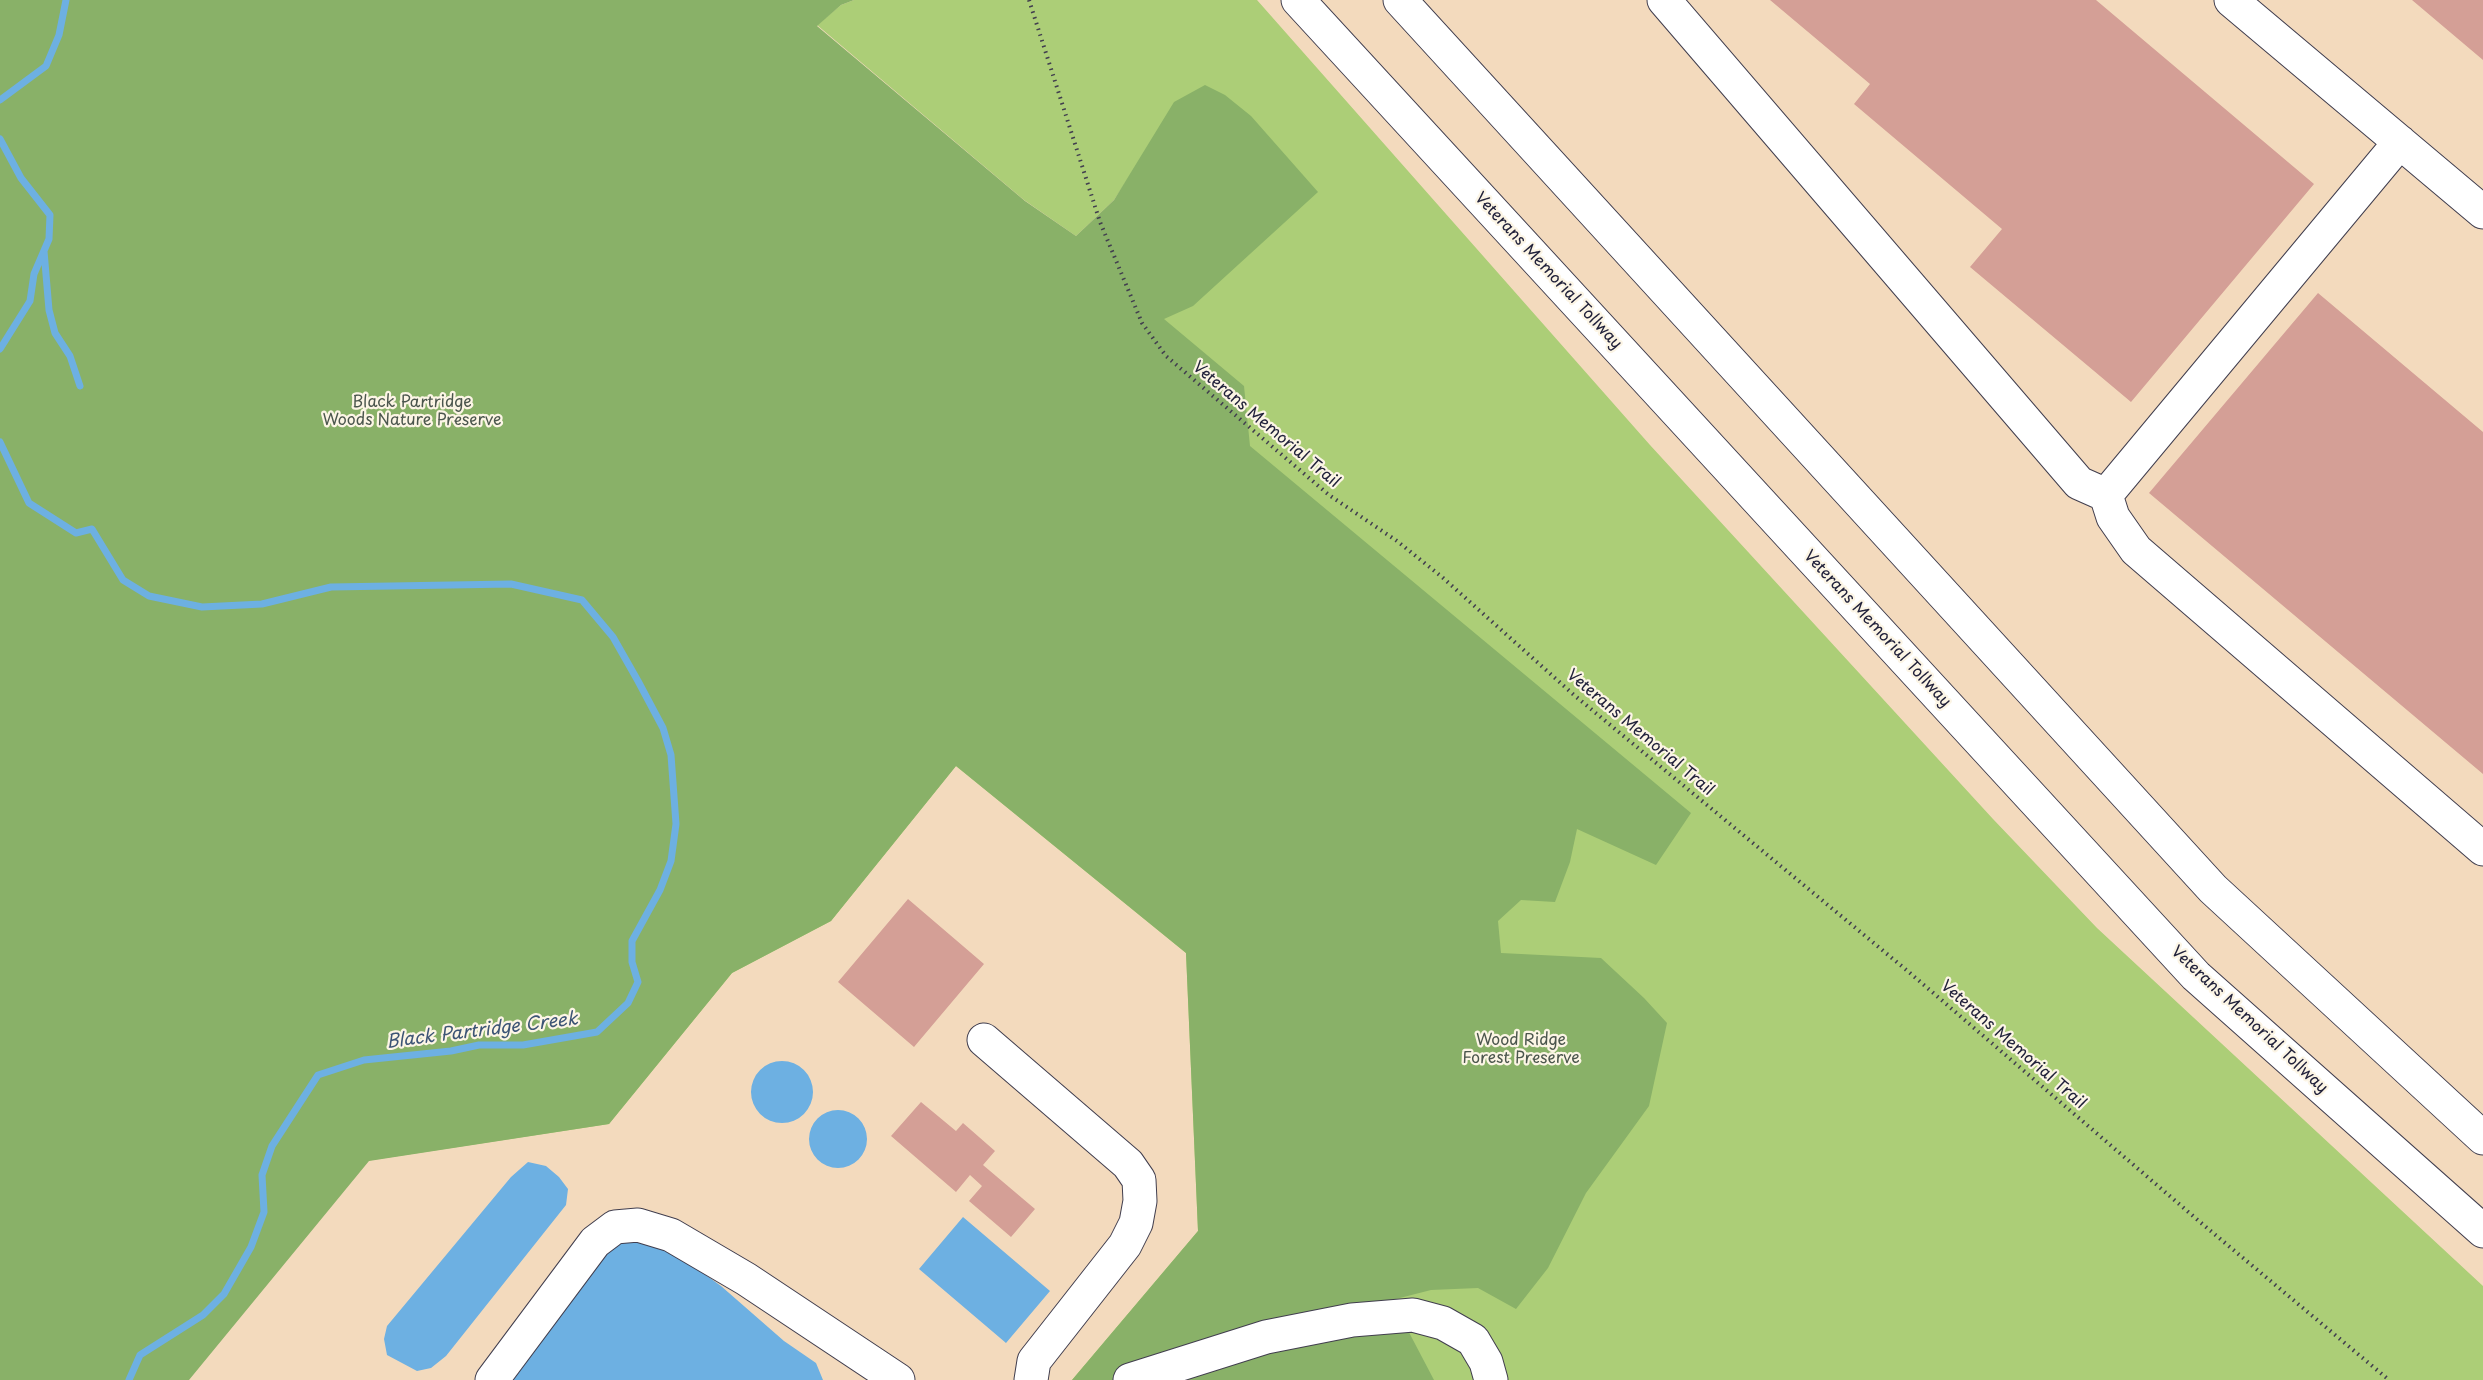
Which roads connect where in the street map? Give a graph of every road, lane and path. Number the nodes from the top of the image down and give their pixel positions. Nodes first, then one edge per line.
1 (1029, 0) edge
2 (1298, 0) edge
3 (1400, 0) edge
4 (1664, 0) edge
5 (2231, 0) edge
6 (2400, 142) junction
7 (2483, 212) edge
8 (2106, 495) junction
9 (2483, 849) edge
10 (984, 1040) dead end
11 (2483, 1138) edge
12 (2483, 1231) edge
13 (492, 1380) edge
14 (898, 1380) edge
15 (1031, 1380) edge
16 (1130, 1380) edge
17 (1491, 1380) edge
18 (2389, 1380) edge

1 - 18 path, Veterans Memorial Trail
2 - 12 main road, Veterans Memorial Tollway
3 - 11 main road
4 - 8 main road
5 - 6 main road
6 - 7 main road
6 - 8 main road
8 - 9 main road
10 - 15 main road
13 - 14 main road
16 - 17 main road

